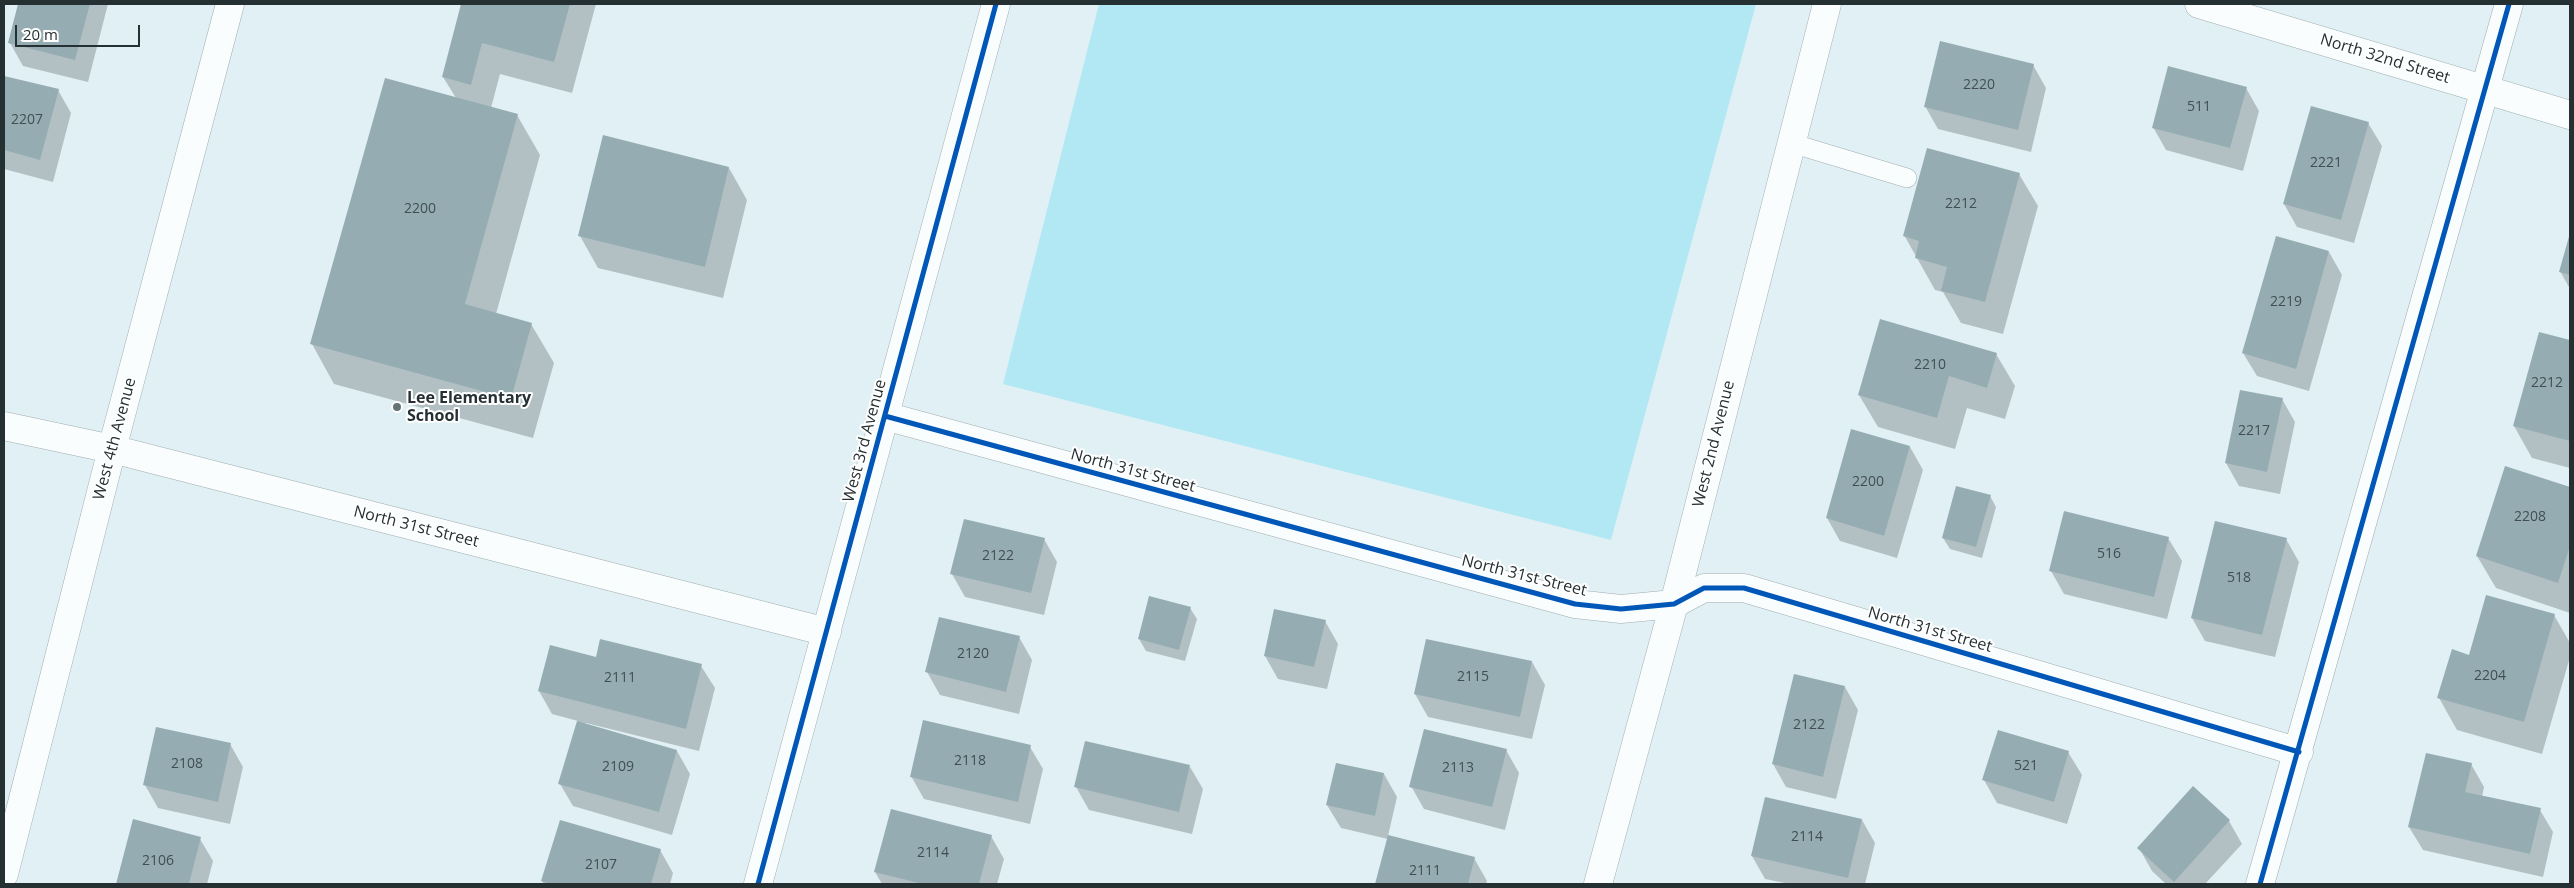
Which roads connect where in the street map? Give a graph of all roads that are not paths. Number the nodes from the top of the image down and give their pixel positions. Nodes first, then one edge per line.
1 (230, 4) edge
2 (996, 4) edge
3 (1827, 4) edge
4 (2199, 4) edge
5 (2509, 4) edge
6 (2486, 90) junction
7 (2570, 115) edge
8 (1791, 143) junction
9 (1907, 178) dead end
10 (885, 416) junction
11 (4, 426) edge
12 (112, 449) junction
13 (1674, 604) junction
14 (827, 632) junction
15 (2299, 752) junction
16 (4, 874) edge
17 (758, 884) edge
18 (1598, 884) edge
19 (2260, 884) edge

1 - 12 street, West 4th Avenue
2 - 10 street, West 3rd Avenue
3 - 8 street, West 2nd Avenue
4 - 6 street, North 32nd Street
5 - 6 street
6 - 7 street, North 32nd Street
6 - 15 street
8 - 9 lane
8 - 13 street, West 2nd Avenue
10 - 13 street, North 31st Street
10 - 14 street, West 3rd Avenue
11 - 12 street, North 31st Street
12 - 14 street, North 31st Street
12 - 16 street, West 4th Avenue
13 - 15 street, North 31st Street
13 - 18 street, West 2nd Avenue
14 - 17 street, West 3rd Avenue
15 - 19 street

